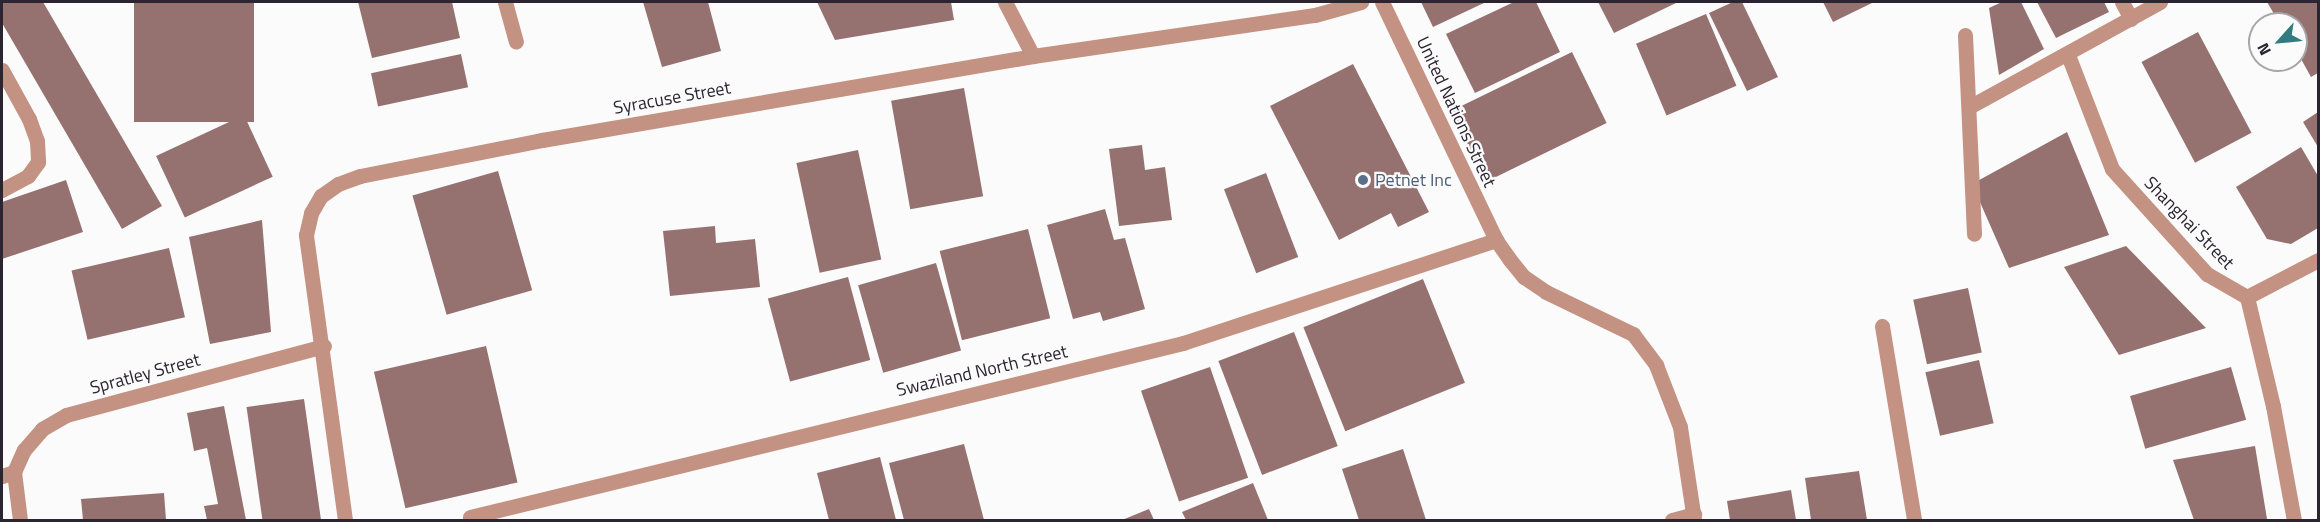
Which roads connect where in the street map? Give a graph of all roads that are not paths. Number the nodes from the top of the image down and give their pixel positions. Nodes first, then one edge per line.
1 (505, 2) edge
2 (1005, 2) edge
3 (1361, 2) edge
4 (1382, 2) edge
5 (2122, 2) edge
6 (2160, 2) edge
7 (2131, 19) junction
8 (1965, 35) dead end
9 (516, 42) dead end
10 (2068, 55) junction
11 (1033, 57) junction
12 (2, 70) edge
13 (1969, 108) junction
14 (2, 190) edge
15 (1974, 234) dead end
16 (1496, 240) junction
17 (2319, 260) edge
18 (2247, 297) junction
19 (1882, 326) dead end
20 (324, 346) junction
21 (8, 474) edge
22 (470, 516) dead end
23 (1694, 517) edge
24 (20, 520) edge
25 (345, 520) edge
26 (1672, 520) edge
27 (1914, 520) edge
28 (2294, 520) edge

1 - 9 street
2 - 11 street
3 - 11 street, Syracuse Street
4 - 16 street, United Nations Street
5 - 7 street
6 - 7 street
7 - 10 street
8 - 13 street
10 - 13 street
10 - 18 street, Shanghai Street
11 - 20 street, Syracuse Street
12 - 14 street
13 - 15 street
16 - 22 street, Swaziland North Street
16 - 23 street, United Nations Street
17 - 18 street
18 - 28 street
19 - 27 street
20 - 21 street, Spratley Street
20 - 25 street, Syracuse Street
21 - 24 street
23 - 26 street

